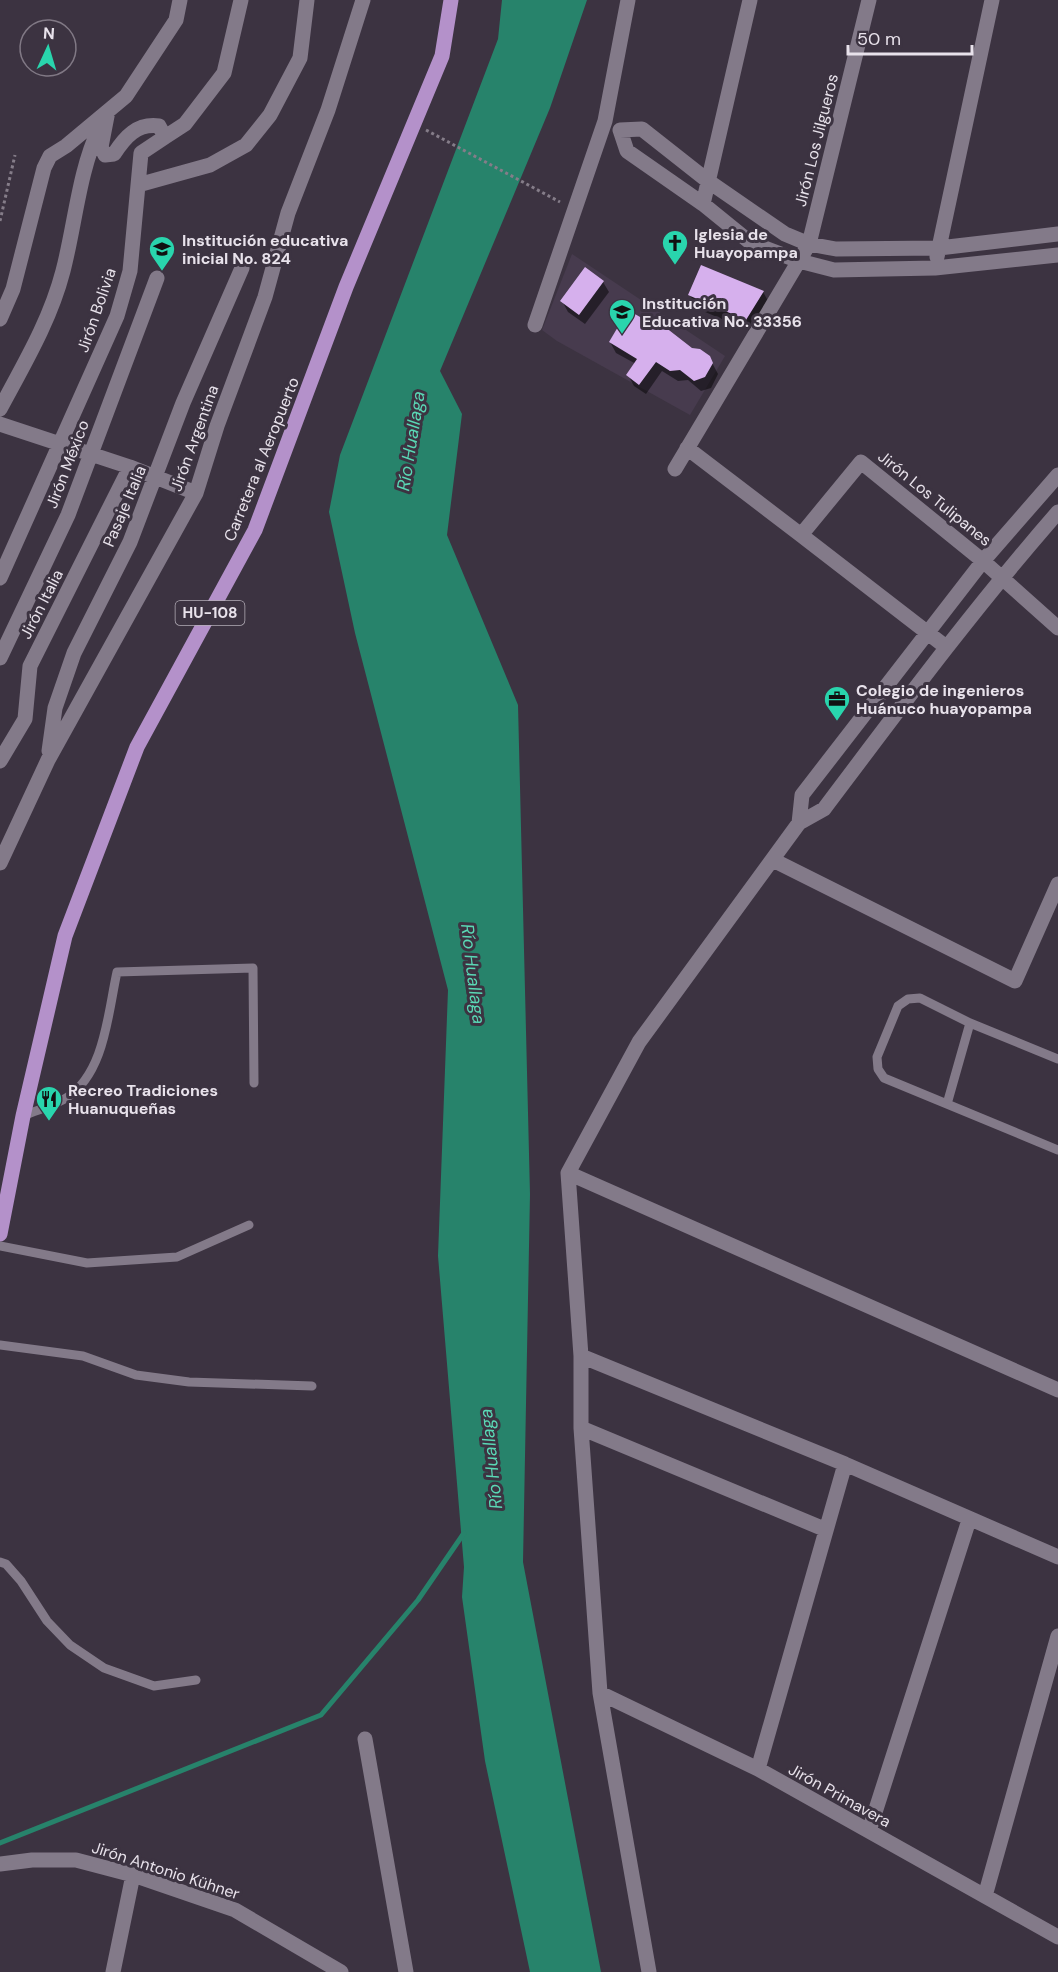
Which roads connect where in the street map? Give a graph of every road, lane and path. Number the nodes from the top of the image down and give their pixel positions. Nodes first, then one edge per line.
1 (180, 0) edge
2 (241, 0) edge
3 (307, 0) edge
4 (363, 0) edge
5 (451, 0) edge
6 (628, 0) edge
7 (750, 0) edge
8 (869, 0) edge
9 (992, 0) edge
10 (108, 111) junction
11 (605, 121) junction
12 (414, 123) junction
13 (620, 130) junction
14 (165, 137) junction
15 (15, 155) dead end
16 (708, 181) junction
17 (138, 185) junction
18 (555, 201) dead end
19 (703, 204) junction
20 (0, 221) edge
21 (1058, 234) edge
22 (809, 244) junction
23 (939, 248) junction
24 (1058, 255) edge
25 (799, 261) junction
26 (242, 268) dead end
27 (934, 268) junction
28 (157, 278) dead end
29 (0, 319) edge
30 (535, 325) dead end
31 (0, 409) edge
32 (0, 424) edge
33 (60, 444) junction
34 (687, 448) junction
35 (91, 454) junction
36 (130, 467) junction
37 (675, 469) dead end
38 (1058, 475) edge
39 (156, 477) junction
40 (196, 493) junction
41 (1058, 512) edge
42 (801, 536) junction
43 (983, 561) junction
44 (1001, 577) junction
45 (0, 578) edge
46 (1058, 628) edge
47 (928, 632) junction
48 (946, 647) junction
49 (0, 658) edge
50 (48, 760) junction
51 (0, 761) edge
52 (799, 823) junction
53 (773, 860) junction
54 (0, 863) edge
55 (1058, 884) edge
56 (970, 1023) junction
57 (1058, 1059) edge
58 (254, 1083) dead end
59 (947, 1104) junction
60 (23, 1116) junction
61 (1058, 1150) edge
62 (568, 1173) junction
63 (249, 1225) dead end
64 (0, 1234) edge
65 (0, 1246) edge
66 (0, 1345) edge
67 (581, 1356) junction
68 (312, 1386) dead end
69 (1058, 1390) edge
70 (580, 1428) junction
71 (844, 1464) junction
72 (969, 1520) junction
73 (824, 1530) junction
74 (1058, 1557) edge
75 (0, 1562) edge
76 (1058, 1636) edge
77 (196, 1680) dead end
78 (600, 1693) junction
79 (365, 1738) dead end
80 (758, 1769) junction
81 (869, 1832) junction
82 (0, 1864) edge
83 (133, 1875) junction
84 (985, 1896) junction
85 (1058, 1937) edge
86 (113, 1972) edge
87 (341, 1972) edge
88 (406, 1972) edge
89 (649, 1972) edge

1 - 10 street
2 - 14 street
3 - 17 street
4 - 40 street, Jirón Argentina
5 - 12 main road, Carretera al Aeropuerto / HU-108
6 - 11 street
7 - 16 street
8 - 22 street, Jirón Los Jilgueros
9 - 23 street
10 - 14 street
10 - 29 street
10 - 31 street
11 - 13 street
11 - 30 street
12 - 18 path
12 - 60 main road, Carretera al Aeropuerto / HU-108
13 - 16 street
13 - 19 street
14 - 17 street, Jirón Bolivia
15 - 20 path
16 - 19 street
16 - 22 street
17 - 33 street, Jirón Bolivia
19 - 25 street
21 - 23 street
22 - 23 street
22 - 25 street, Jirón Los Jilgueros
23 - 27 street
24 - 27 street
25 - 27 street
25 - 34 street, Jirón Los Jilgueros
26 - 39 street, Pasaje Italia
28 - 35 street, Jirón México
32 - 33 street
33 - 35 street
33 - 45 street, Jirón Bolivia
34 - 37 street, Jirón Los Jilgueros
34 - 42 street
35 - 36 street
35 - 49 street, Jirón México
36 - 39 street
36 - 51 street, Jirón Italia
38 - 43 street
39 - 40 street
39 - 50 street, Pasaje Italia
40 - 50 street, Jirón Argentina
41 - 44 street
42 - 43 street, Jirón Los Tulipanes
42 - 47 street
43 - 44 street, Jirón Los Tulipanes
43 - 47 street
44 - 46 street, Jirón Los Tulipanes
44 - 48 street
47 - 48 street
47 - 52 street
48 - 52 street
50 - 54 street, Jirón Argentina
52 - 53 street
53 - 55 street
53 - 62 street
56 - 57 lane
56 - 59 lane
56 - 59 lane
58 - 60 lane
59 - 61 lane
60 - 64 main road, Carretera al Aeropuerto / HU-108
62 - 67 street
62 - 69 street
63 - 65 lane
66 - 68 lane
67 - 70 street
67 - 71 street
70 - 73 street
70 - 78 street
71 - 72 street
71 - 73 street
72 - 74 street
72 - 81 street
73 - 80 street
75 - 77 lane
76 - 84 street
78 - 80 street, Jirón Primavera
78 - 89 street
79 - 88 street
80 - 81 street, Jirón Primavera
81 - 84 street, Jirón Primavera
82 - 83 street, Jirón Antonio Kühner
83 - 86 street
83 - 87 street, Jirón Antonio Kühner
84 - 85 street, Jirón Primavera

